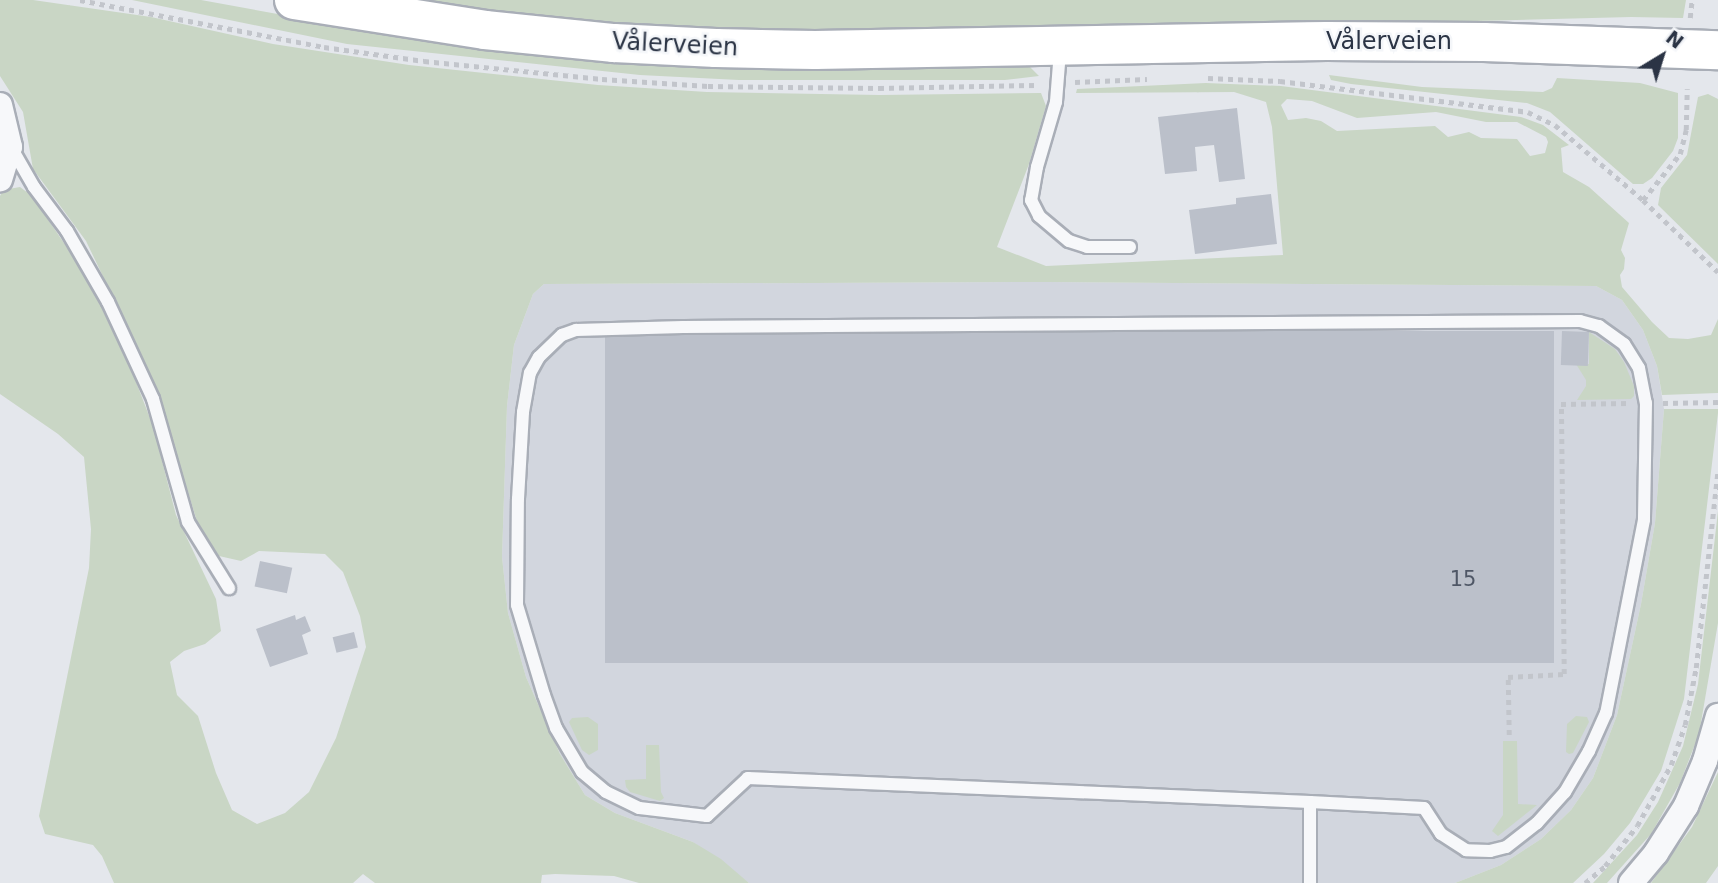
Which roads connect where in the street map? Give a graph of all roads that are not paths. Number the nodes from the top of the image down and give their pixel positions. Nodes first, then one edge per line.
1 (294, 0) edge
2 (1060, 47) junction
3 (1702, 56) edge
4 (0, 105) edge
5 (10, 147) junction
6 (0, 180) edge
7 (1130, 247) dead end
8 (229, 588) dead end
9 (1718, 716) edge
10 (1310, 803) junction
11 (1310, 883) edge
12 (1631, 883) edge

1 - 2 main road, Vålerveien
2 - 3 main road, Vålerveien
2 - 7 lane
4 - 5 street
5 - 6 street
5 - 8 lane
9 - 12 street
10 - 10 lane
10 - 11 lane

